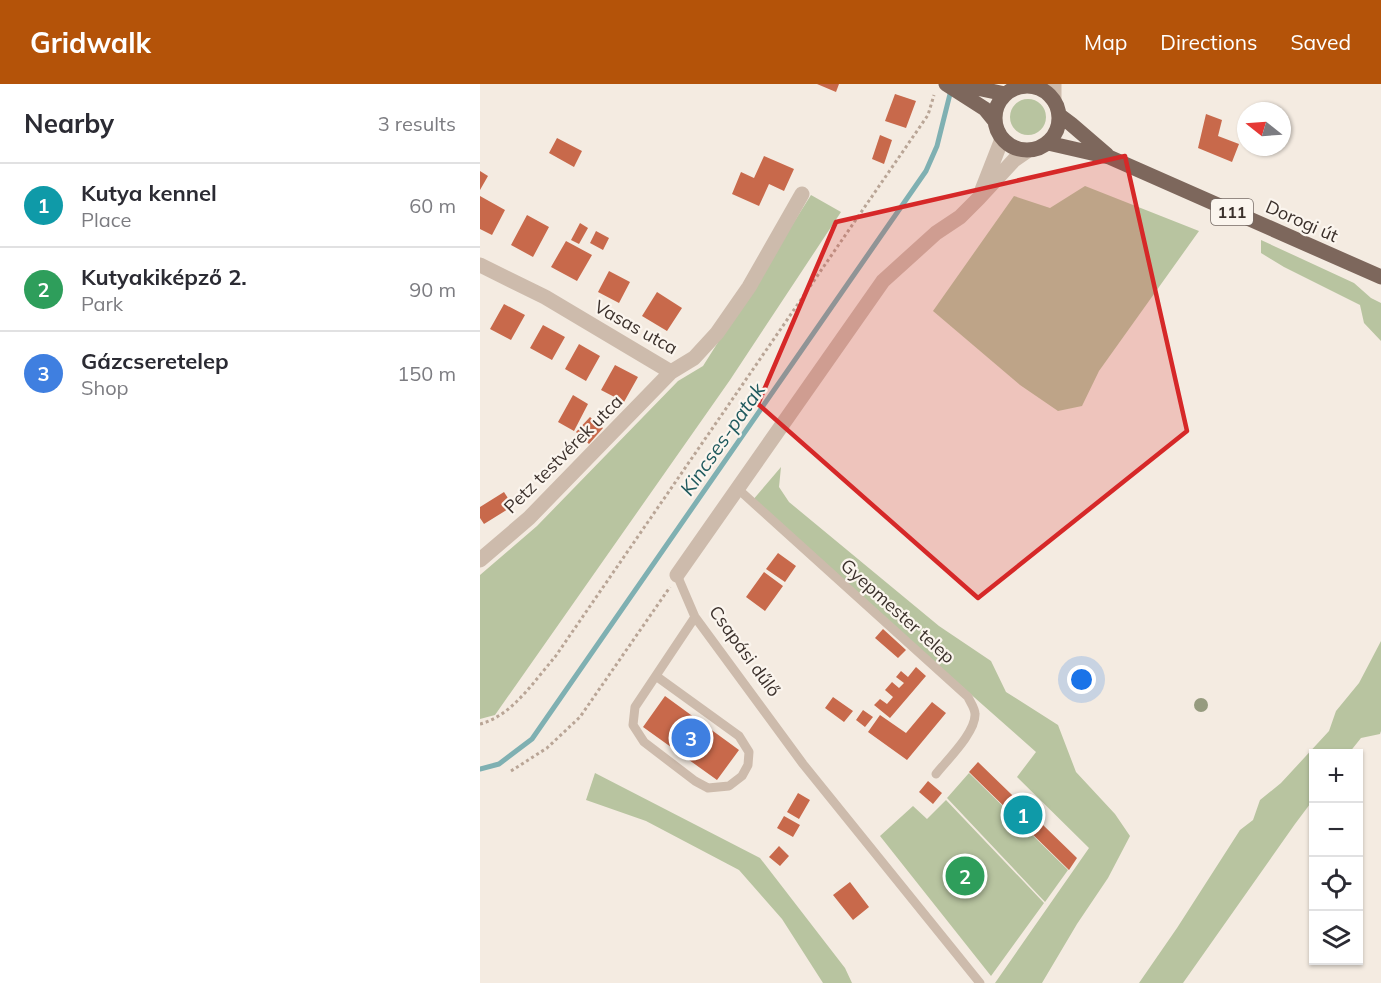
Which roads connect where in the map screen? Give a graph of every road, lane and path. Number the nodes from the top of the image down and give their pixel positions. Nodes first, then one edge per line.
1 (1054, 84) edge
2 (1025, 85) edge
3 (940, 89) edge
4 (966, 89) edge
5 (1005, 94) junction
6 (1057, 108) junction
7 (994, 120) junction
8 (1002, 139) junction
9 (1048, 143) junction
10 (1027, 151) junction
11 (1109, 157) junction
12 (802, 194) dead end
13 (979, 198) junction
14 (480, 265) edge
15 (1381, 277) edge
16 (671, 372) junction
17 (738, 489) junction
18 (480, 561) edge
19 (677, 575) junction
20 (695, 617) junction
21 (656, 676) junction
22 (480, 724) edge
23 (511, 771) dead end
24 (936, 774) dead end
25 (980, 983) edge

1 - 6 street
2 - 5 main road, 111
2 - 6 main road, 111
3 - 4 main road
3 - 22 path
4 - 5 main road
4 - 7 main road
5 - 7 main road
6 - 9 main road
6 - 11 main road, Dorogi út / 111
7 - 8 main road
8 - 10 main road
8 - 13 street
9 - 10 main road
9 - 11 main road, Dorogi út / 111
10 - 13 street
11 - 15 main road, Dorogi út / 111
12 - 16 street, Vasas utca
13 - 17 street
14 - 16 street, Vasas utca
16 - 18 street, Petz testvérek utca
17 - 19 street
17 - 24 lane, Gyepmester telep
19 - 20 lane, Csapási dűlő
19 - 23 path
20 - 21 lane
20 - 25 lane, Csapási dűlő
21 - 21 lane

